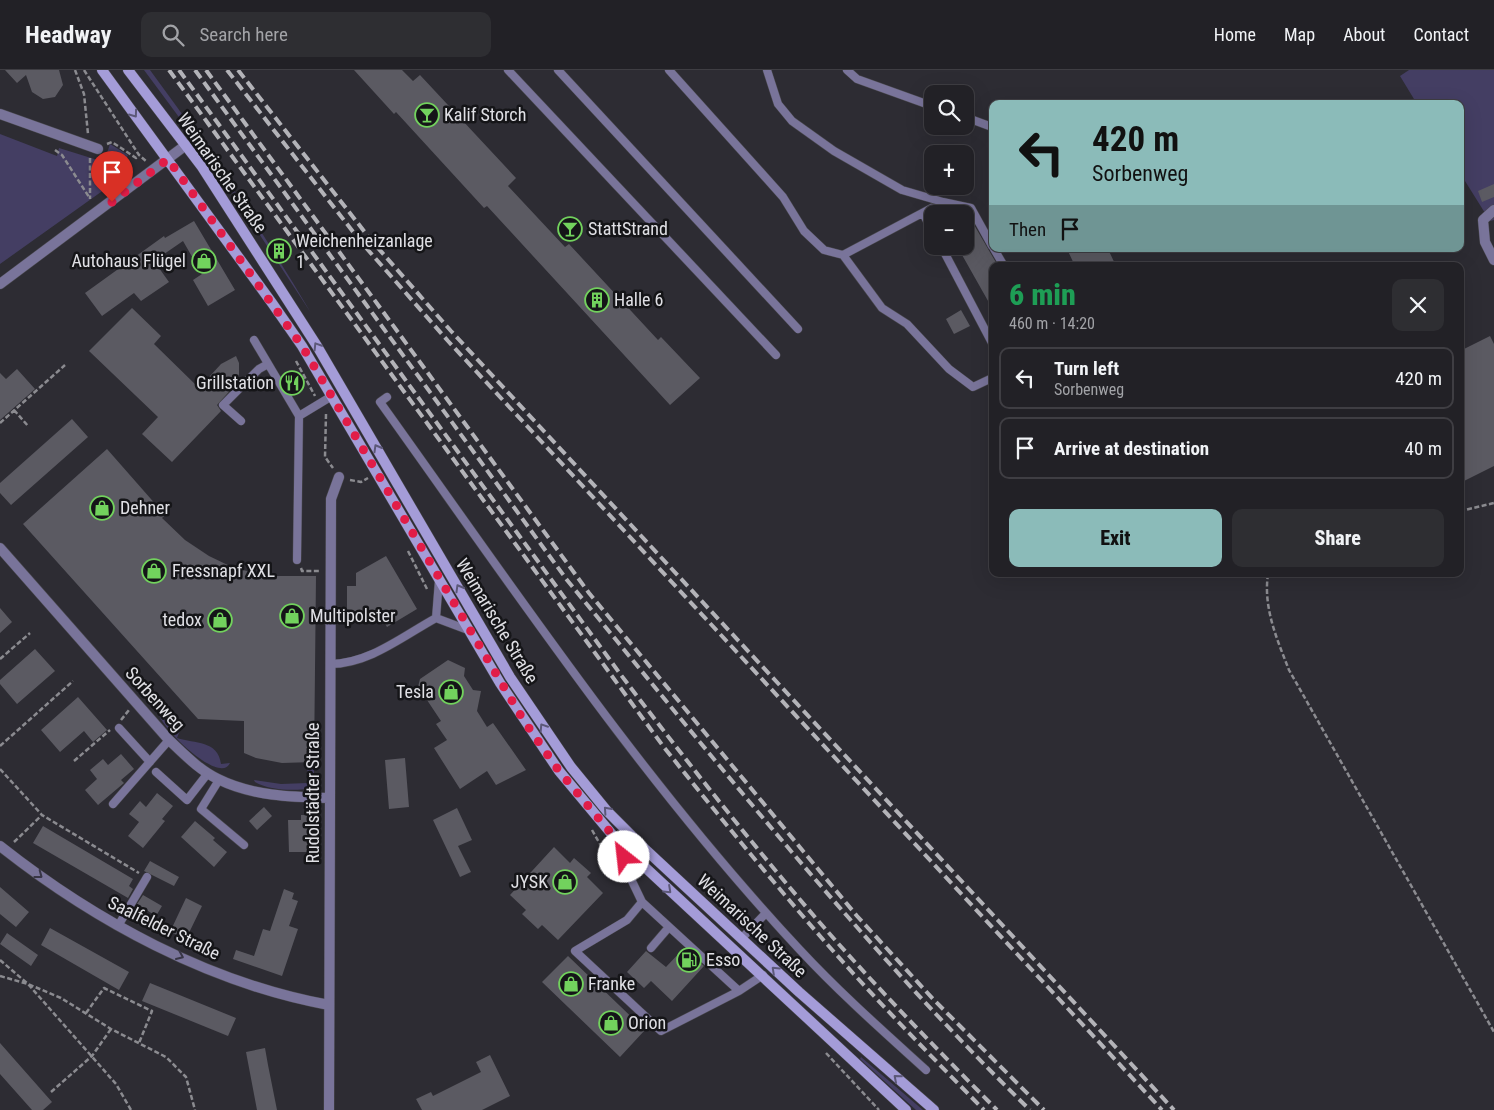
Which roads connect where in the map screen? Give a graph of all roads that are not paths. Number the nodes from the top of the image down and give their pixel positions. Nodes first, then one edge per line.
1 (102, 70) edge
2 (128, 70) edge
3 (508, 70) edge
4 (558, 70) edge
5 (669, 70) edge
6 (767, 70) edge
7 (847, 70) edge
8 (924, 103) edge
9 (0, 114) edge
10 (974, 120) edge
11 (989, 126) edge
12 (186, 145) junction
13 (98, 149) dead end
14 (168, 159) junction
15 (943, 202) junction
16 (1494, 210) edge
17 (923, 213) joint
18 (989, 240) edge
19 (843, 255) junction
20 (946, 255) edge
21 (1494, 260) edge
22 (0, 284) edge
23 (798, 329) dead end
24 (989, 337) edge
25 (254, 340) dead end
26 (776, 355) dead end
27 (268, 364) junction
28 (989, 379) edge
29 (332, 396) junction
30 (386, 397) dead end
31 (299, 416) junction
32 (241, 421) dead end
33 (339, 477) road end
34 (0, 548) edge
35 (297, 560) dead end
36 (438, 580) junction
37 (436, 618) junction
38 (468, 630) junction
39 (330, 664) junction
40 (118, 725) road end
41 (169, 740) junction
42 (150, 762) junction
43 (156, 772) dead end
44 (208, 773) junction
45 (219, 780) junction
46 (328, 798) junction
47 (113, 804) dead end
48 (620, 844) junction
49 (244, 845) dead end
50 (3, 848) edge
51 (147, 877) road end
52 (642, 902) junction
53 (766, 913) junction
54 (118, 926) junction
55 (670, 927) junction
56 (741, 939) junction
57 (651, 948) dead end
58 (763, 975) junction
59 (739, 991) junction
60 (329, 1005) junction
61 (926, 1070) dead end
62 (888, 1094) junction
63 (329, 1110) edge
64 (895, 1110) edge
65 (906, 1110) edge
66 (934, 1110) edge

1 -> 14 main road, Weimarische Straße
2 - 12 main road, Weimarische Straße
3 - 26 lane
4 - 23 lane
5 - 19 lane
6 - 15 lane
7 - 8 lane
9 - 13 street
10 - 11 lane
12 - 14 street
56 -> 12 main road, Weimarische Straße
14 - 22 street
14 - 29 main road, Weimarische Straße
15 - 17 lane
15 - 18 lane
16 - 21 street
17 - 19 lane
19 - 28 lane
20 - 24 lane
25 - 27 lane
27 - 31 lane
27 - 32 lane
29 - 31 lane
29 - 36 main road, Weimarische Straße
30 - 53 lane
31 - 35 lane
33 - 39 street, Rudolstädter Straße
34 - 41 street, Sorbenweg
36 - 37 lane
36 - 38 main road, Weimarische Straße
37 - 38 lane
37 - 39 lane
38 - 48 main road, Weimarische Straße
39 - 46 street, Rudolstädter Straße
40 - 42 lane
41 - 42 lane
41 - 44 street, Sorbenweg
42 - 47 lane
43 - 44 lane
44 - 45 street, Sorbenweg
45 - 46 street, Sorbenweg
45 - 49 lane
46 - 60 street, Rudolstädter Straße
48 - 52 lane
48 -> 58 main road, Weimarische Straße
50 -> 54 street, Saalfelder Straße
51 - 54 lane
52 - 55 lane
52 - 59 lane
53 - 56 lane
53 - 61 lane
54 -> 60 street, Saalfelder Straße
55 - 57 lane
55 - 59 lane
66 -> 56 main road, Weimarische Straße
58 - 59 lane
58 - 62 main road, Weimarische Straße
60 - 63 street, Rudolstädter Straße
62 - 64 main road
62 - 65 main road, Weimarische Straße

